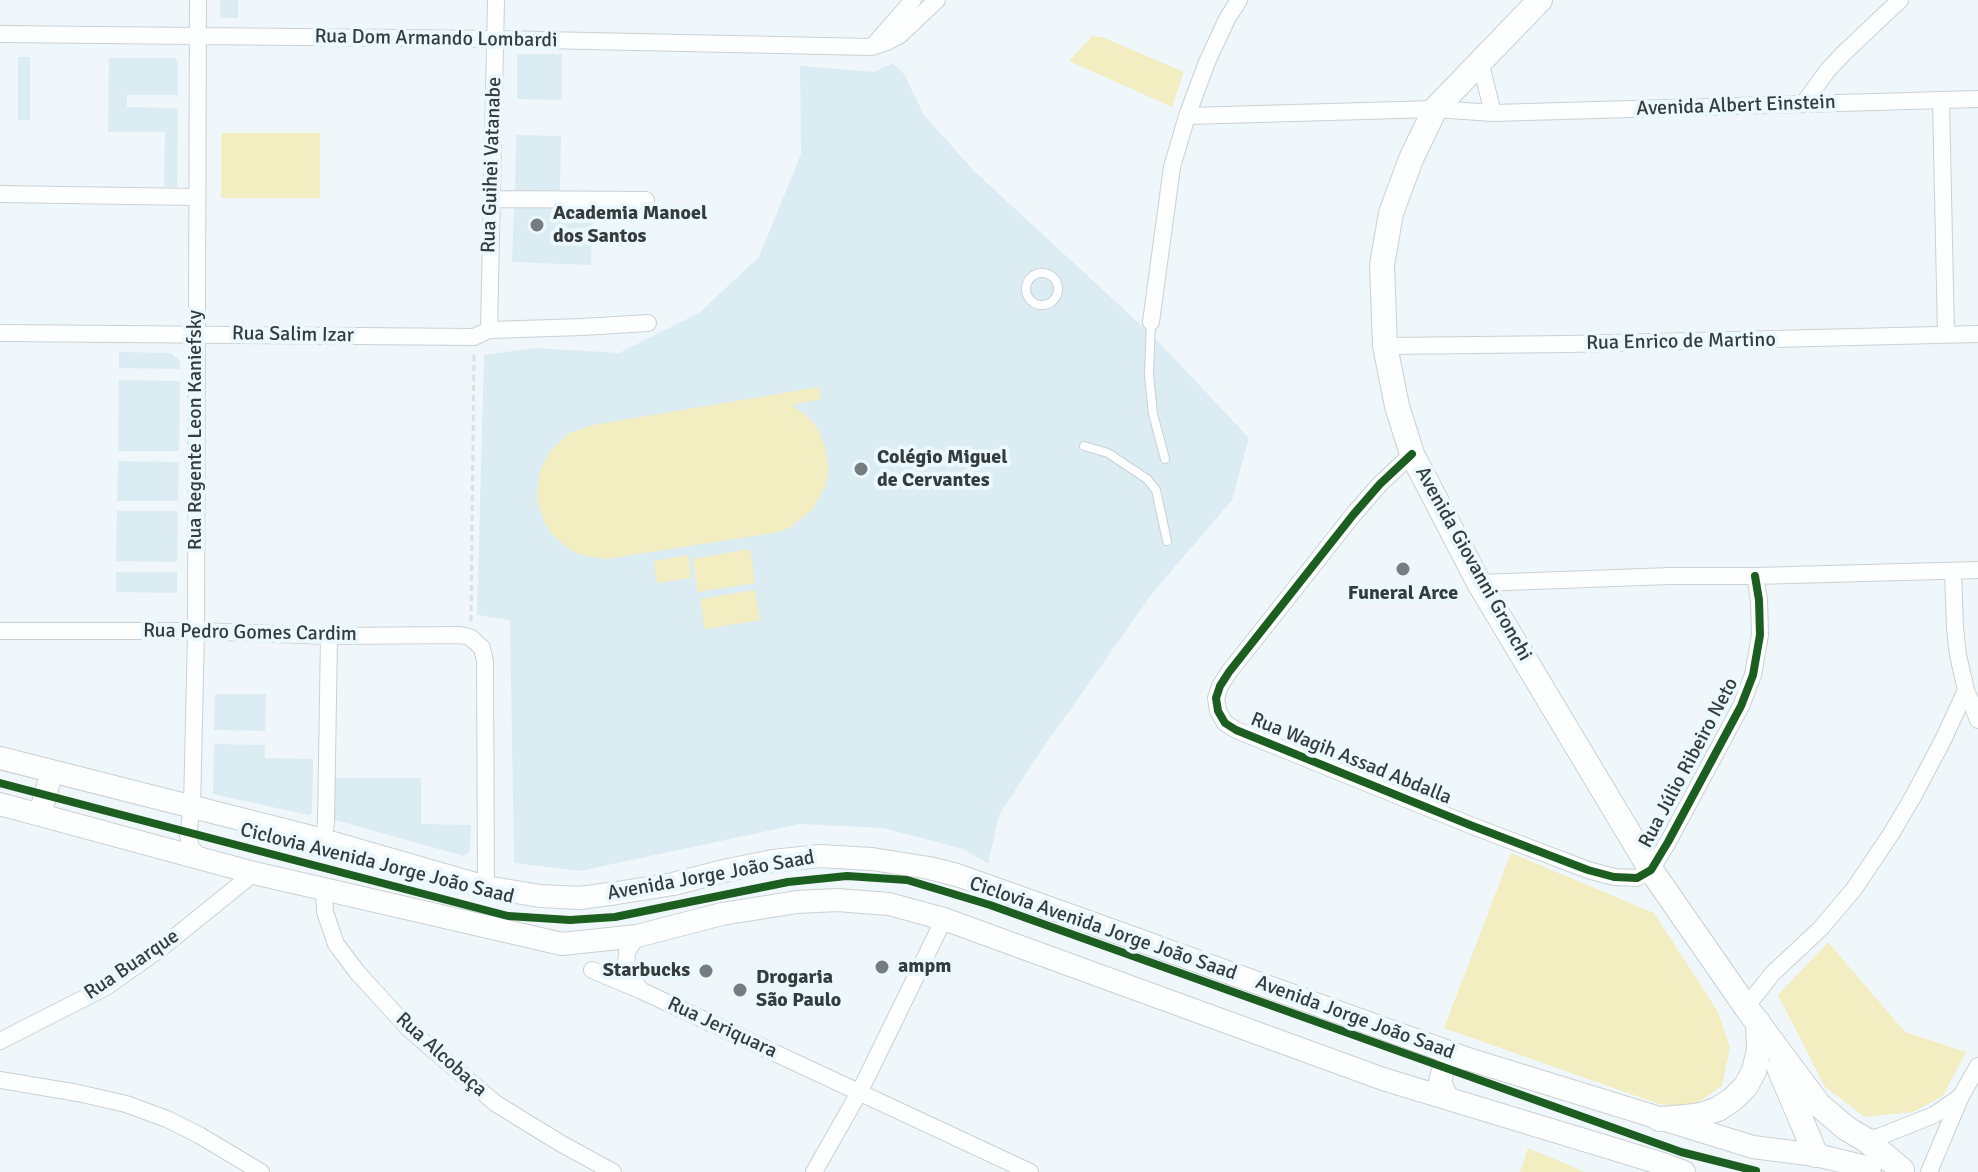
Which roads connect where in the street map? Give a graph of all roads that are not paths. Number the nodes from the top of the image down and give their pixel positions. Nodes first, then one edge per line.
1 (198, 0) edge
2 (496, 0) edge
3 (913, 0) edge
4 (937, 0) edge
5 (1239, 0) edge
6 (1540, 0) edge
7 (1900, 0) edge
8 (0, 34) edge
9 (197, 37) junction
10 (495, 39) junction
11 (872, 47) junction
12 (1480, 61) junction
13 (1978, 99) edge
14 (1941, 100) junction
15 (1803, 104) junction
16 (1435, 109) junction
17 (1493, 113) junction
18 (1187, 116) junction
19 (0, 194) edge
20 (197, 197) junction
21 (492, 199) junction
22 (646, 200) dead end
23 (1049, 304) joint
24 (1151, 322) joint
25 (648, 323) dead end
26 (0, 333) edge
27 (197, 333) junction
28 (482, 334) junction
29 (1978, 334) edge
30 (1946, 335) junction
31 (1385, 346) junction
32 (1084, 446) dead end
33 (1412, 454) junction
34 (1165, 459) dead end
35 (1167, 541) dead end
36 (1978, 570) edge
37 (1953, 571) junction
38 (1755, 576) junction
39 (1479, 583) junction
40 (0, 631) edge
41 (196, 631) junction
42 (329, 636) junction
43 (1966, 690) junction
44 (1978, 720) edge
45 (0, 758) edge
46 (52, 771) junction
47 (0, 804) edge
48 (192, 807) junction
49 (40, 814) junction
50 (323, 840) junction
51 (199, 857) junction
52 (1651, 870) junction
53 (254, 873) junction
54 (486, 887) junction
55 (324, 890) junction
56 (944, 919) junction
57 (637, 936) junction
58 (592, 970) dead end
59 (642, 991) junction
60 (1752, 1014) junction
61 (0, 1041) edge
62 (1468, 1059) junction
63 (1978, 1066) edge
64 (0, 1080) edge
65 (860, 1091) junction
66 (1961, 1096) junction
67 (1447, 1098) junction
68 (1659, 1119) junction
69 (1866, 1140) junction
70 (1765, 1149) junction
71 (1809, 1163) edge
72 (1870, 1168) joint
73 (1905, 1171) edge
74 (261, 1172) edge
75 (613, 1172) edge
76 (814, 1172) edge
77 (1030, 1172) edge
78 (1684, 1172) edge
79 (1769, 1172) edge
80 (1929, 1172) edge

1 - 9 street, Rua Regente Leon Kaniefsky
2 - 10 street, Rua Guihei Vatanabe
3 - 11 street
4 - 11 street
5 - 18 street
6 - 12 main road, Avenida Giovanni Gronchi
7 - 15 street
8 - 9 street, Rua Dom Armando Lombardi
9 - 10 street, Rua Dom Armando Lombardi
9 - 20 street, Rua Regente Leon Kaniefsky
10 - 11 street, Rua Dom Armando Lombardi
10 - 21 street, Rua Guihei Vatanabe
12 - 16 main road, Avenida Giovanni Gronchi
12 - 17 street
13 - 14 street, Avenida Albert Einstein
14 - 15 street, Avenida Albert Einstein
14 - 30 street
15 - 17 street, Avenida Albert Einstein
16 - 17 street, Avenida Albert Einstein
16 - 18 street, Avenida Albert Einstein
16 - 31 main road, Avenida Giovanni Gronchi
18 - 24 street
19 - 20 street
20 - 27 street, Rua Regente Leon Kaniefsky
21 - 22 street
21 - 28 street, Rua Guihei Vatanabe
23 - 23 lane
24 - 34 lane
25 - 28 street, Rua Salim Izar
26 - 27 street, Rua Salim Izar
27 - 28 street, Rua Salim Izar
27 - 41 street, Rua Regente Leon Kaniefsky
29 - 30 street, Rua Enrico de Martino
30 - 31 street, Rua Enrico de Martino
31 - 33 main road, Avenida Giovanni Gronchi
32 - 35 lane
33 - 39 main road, Avenida Giovanni Gronchi
33 - 52 street, Rua Wagih Assad Abdalla
36 - 37 street
37 - 38 street
37 - 43 street
38 - 39 street
38 - 52 street, Rua Júlio Ribeiro Neto
39 - 52 main road, Avenida Giovanni Gronchi
40 - 41 street, Rua Pedro Gomes Cardim
41 - 42 street, Rua Pedro Gomes Cardim
41 - 48 street, Rua Regente Leon Kaniefsky
42 - 50 street
42 - 54 street, Rua Pedro Gomes Cardim
43 - 44 street
43 - 60 street
45 - 46 main road, Avenida Jorge João Saad
46 - 48 main road, Avenida Jorge João Saad
46 - 49 main road
47 - 49 main road, Avenida Jorge João Saad
48 - 50 main road, Avenida Jorge João Saad
48 - 51 street, Rua Regente Leon Kaniefsky
49 - 51 main road, Avenida Jorge João Saad
50 - 54 main road, Avenida Jorge João Saad
51 - 53 main road, Avenida Jorge João Saad
52 - 60 main road, Avenida Giovanni Gronchi
53 - 55 main road, Avenida Jorge João Saad
53 - 61 street, Rua Buarque
54 - 62 main road, Avenida Jorge João Saad
55 - 57 main road, Avenida Jorge João Saad
55 - 75 street, Rua Alcobaça
56 - 57 main road, Avenida Jorge João Saad
56 - 65 street
56 - 67 main road, Avenida Jorge João Saad
57 - 59 street, Rua Jeriquara
58 - 59 street
59 - 65 street, Rua Jeriquara
60 - 68 main road
60 - 69 main road, Avenida Giovanni Gronchi
60 - 71 main road, Avenida Giovanni Gronchi
62 - 67 main road
62 - 68 main road, Avenida Jorge João Saad
63 - 66 street
64 - 74 street
65 - 76 street
65 - 77 street, Rua Jeriquara
66 - 69 street
66 - 80 street
67 - 78 main road, Avenida Jorge João Saad
68 - 70 main road, Avenida Jorge João Saad
69 - 73 main road, Avenida Giovanni Gronchi
70 - 71 main road, Avenida Jorge João Saad
70 - 79 main road
71 - 72 main road, Avenida Jorge João Saad
72 - 73 main road

